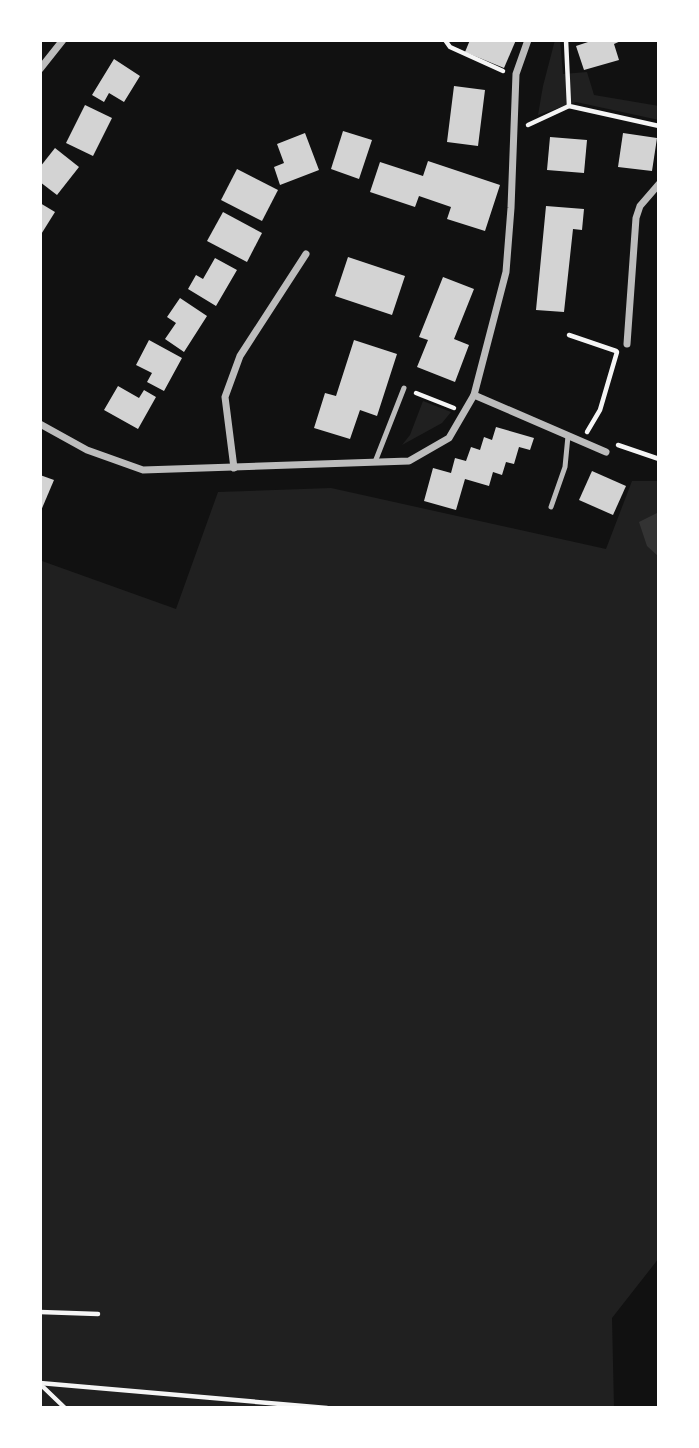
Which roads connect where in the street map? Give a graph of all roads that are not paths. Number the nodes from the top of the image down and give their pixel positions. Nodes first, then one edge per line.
1 (63, 40) edge
2 (528, 40) edge
3 (40, 69) edge
4 (659, 184) edge
5 (306, 254) dead end
6 (627, 344) road end
7 (404, 388) road end
8 (474, 396) junction
9 (40, 424) edge
10 (568, 436) junction
11 (606, 452) road end
12 (375, 462) junction
13 (234, 468) junction
14 (551, 507) dead end

1 - 3 street
2 - 8 street
4 - 6 street
5 - 13 street
7 - 12 lane
8 - 10 street
8 - 12 street
9 - 13 street
10 - 11 street
10 - 14 lane
12 - 13 street

